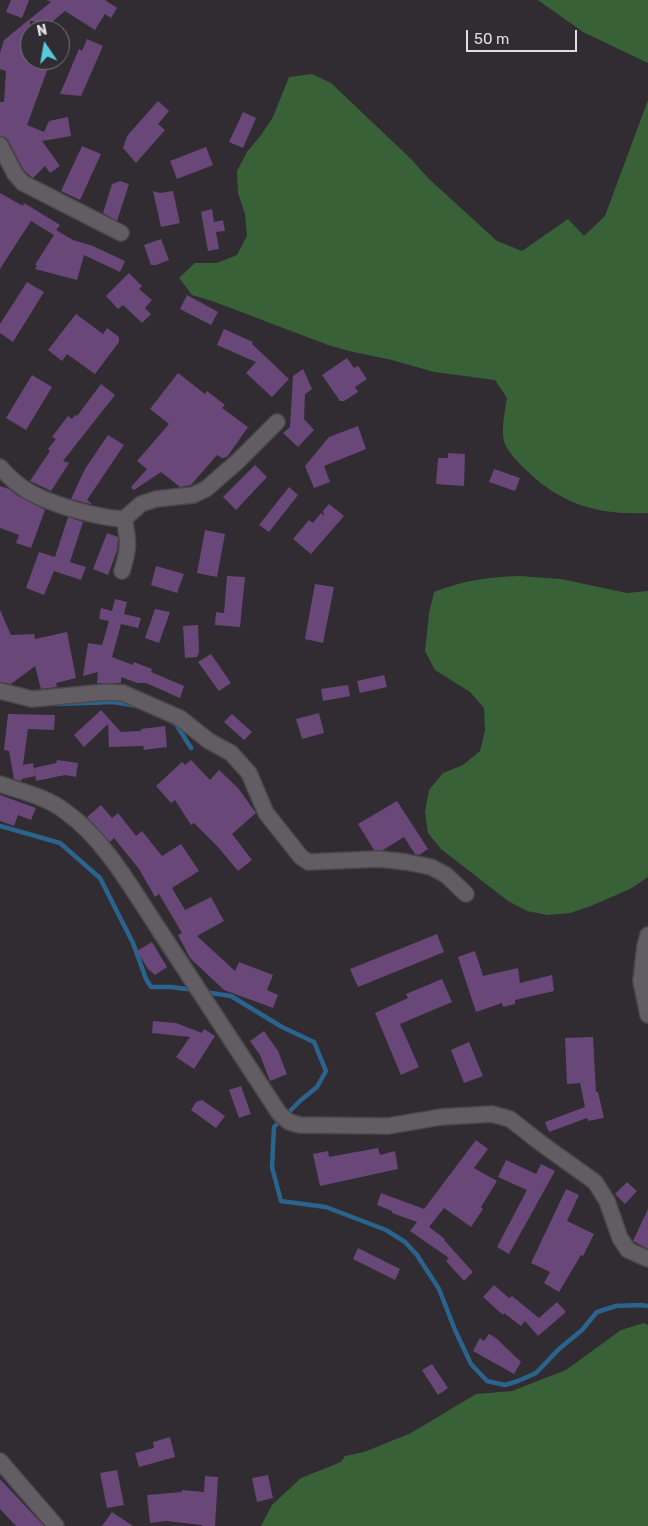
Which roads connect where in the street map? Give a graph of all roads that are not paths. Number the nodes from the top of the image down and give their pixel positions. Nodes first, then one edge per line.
1 (0, 145) edge
2 (122, 233) dead end
3 (277, 422) dead end
4 (0, 467) edge
5 (124, 519) junction
6 (122, 571) dead end
7 (0, 690) edge
8 (0, 784) edge
9 (466, 894) dead end
10 (648, 935) edge
11 (648, 1015) edge
12 (648, 1259) edge
13 (0, 1462) edge
14 (56, 1526) edge

1 - 2 street
3 - 5 street
4 - 5 street
5 - 6 street
7 - 9 street
8 - 12 street
10 - 11 street
13 - 14 street

